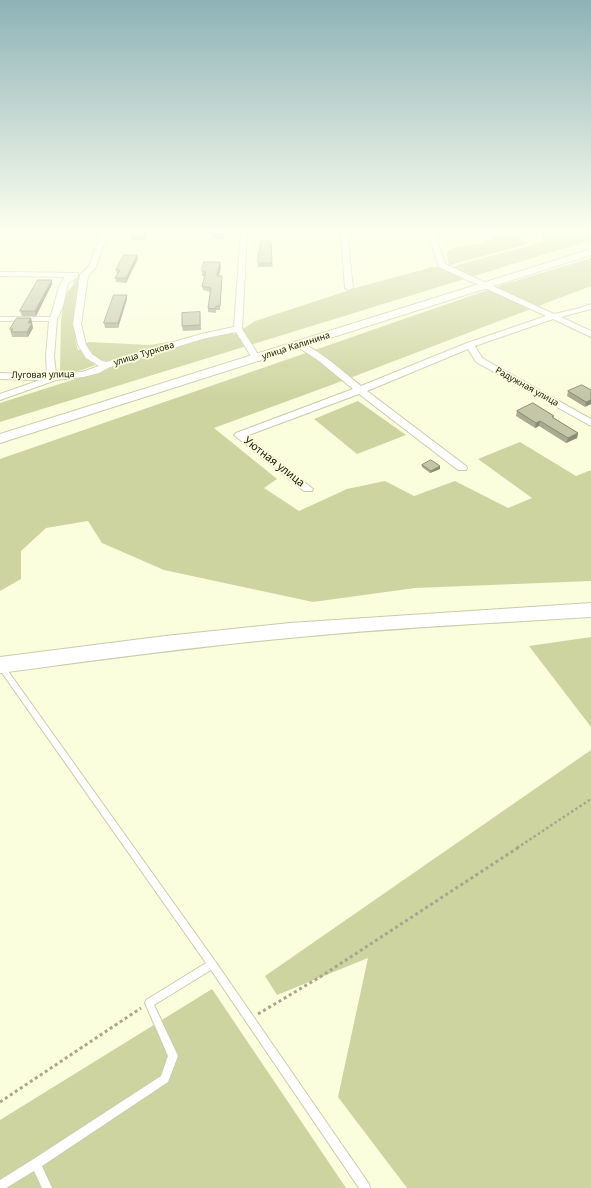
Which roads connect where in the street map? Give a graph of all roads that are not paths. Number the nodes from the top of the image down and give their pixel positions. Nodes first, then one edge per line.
1 (63, 287) edge
2 (82, 287) edge
3 (241, 287) edge
4 (478, 287) edge
5 (491, 287) edge
6 (591, 306) edge
7 (555, 316) junction
8 (0, 319) edge
9 (53, 319) junction
10 (238, 330) junction
11 (591, 334) edge
12 (301, 345) junction
13 (470, 345) junction
14 (257, 359) junction
15 (107, 365) junction
16 (0, 376) edge
17 (53, 376) junction
18 (360, 390) junction
19 (0, 397) edge
20 (591, 423) edge
21 (0, 439) edge
22 (462, 468) dead end
23 (308, 489) dead end
24 (591, 610) edge
25 (0, 665) edge
26 (212, 964) junction
27 (36, 1164) junction
28 (0, 1186) edge
29 (47, 1188) edge
30 (365, 1188) edge

1 - 9 street
2 - 15 street, улица Туркова
3 - 10 street
4 - 12 main road, улица Калинина
5 - 7 street
6 - 7 street
7 - 11 street
7 - 13 street
8 - 9 street
9 - 17 street
10 - 14 street
10 - 15 street, улица Туркова
12 - 14 main road, улица Калинина
12 - 18 street
13 - 18 street
13 - 20 street, Радужная улица
14 - 21 main road, улица Калинина
15 - 17 street, Луговая улица
16 - 17 street, Луговая улица
17 - 19 street
18 - 22 street
18 - 23 street, Уютная улица
24 - 25 main road
25 - 26 lane
26 - 27 lane
26 - 30 lane
27 - 28 lane
27 - 29 lane

